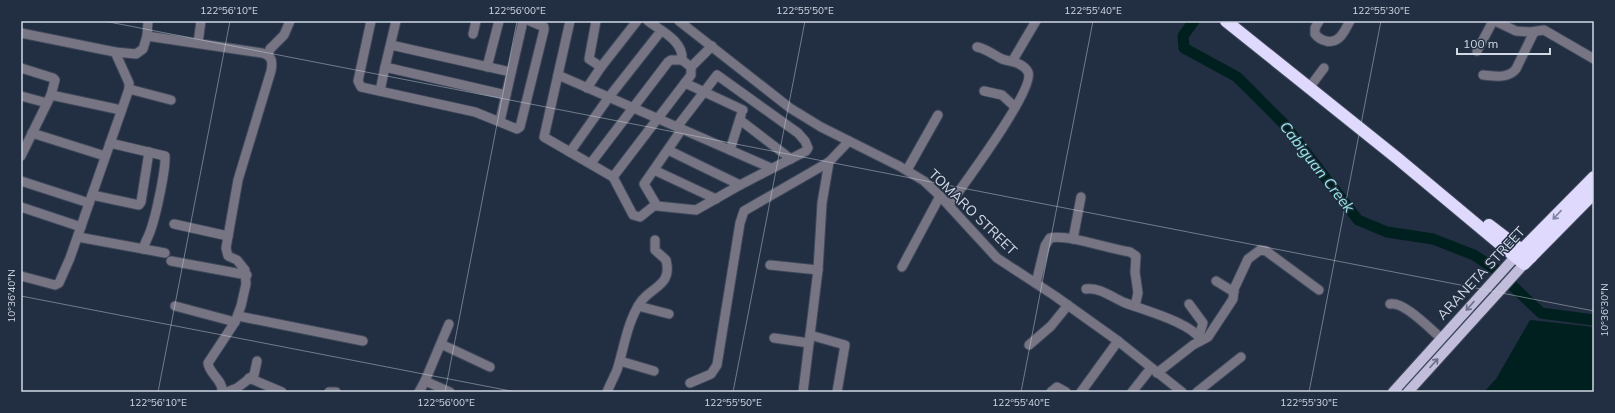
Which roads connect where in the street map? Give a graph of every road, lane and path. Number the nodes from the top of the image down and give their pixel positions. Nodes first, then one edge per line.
1 (148, 21) edge
2 (201, 21) edge
3 (290, 21) edge
4 (370, 21) edge
5 (396, 21) edge
6 (476, 21) edge
7 (499, 21) edge
8 (523, 21) edge
9 (530, 21) edge
10 (570, 21) edge
11 (596, 21) edge
12 (637, 21) edge
13 (648, 21) edge
14 (679, 21) edge
15 (1036, 21) edge
16 (1319, 21) edge
17 (1350, 21) edge
18 (1494, 21) edge
19 (1231, 22) edge
20 (661, 31) junction
21 (1534, 32) junction
22 (21, 33) edge
23 (473, 34) dead end
24 (146, 36) junction
25 (198, 43) junction
26 (391, 45) junction
27 (712, 46) junction
28 (977, 47) dead end
29 (1477, 51) dead end
30 (115, 52) junction
31 (268, 55) junction
32 (1594, 59) edge
33 (682, 60) junction
34 (1013, 60) junction
35 (385, 67) junction
36 (488, 67) junction
37 (691, 67) junction
38 (21, 68) edge
39 (601, 68) junction
40 (1324, 68) dead end
41 (510, 72) junction
42 (558, 75) junction
43 (1483, 75) dead end
44 (685, 83) junction
45 (1310, 86) junction
46 (587, 88) junction
47 (129, 89) junction
48 (380, 91) junction
49 (984, 91) dead end
50 (702, 92) junction
51 (506, 95) junction
52 (21, 96) edge
53 (748, 97) junction
54 (609, 98) junction
55 (49, 99) junction
56 (171, 100) dead end
57 (633, 107) junction
58 (1016, 107) junction
59 (121, 110) junction
60 (743, 110) junction
61 (938, 115) dead end
62 (658, 118) junction
63 (740, 120) junction
64 (500, 121) junction
65 (680, 128) junction
66 (32, 133) junction
67 (849, 141) junction
68 (110, 143) junction
69 (668, 150) junction
70 (730, 150) junction
71 (149, 152) junction
72 (570, 152) junction
73 (21, 156) edge
74 (105, 156) junction
75 (791, 159) junction
76 (829, 162) junction
77 (591, 163) junction
78 (771, 168) junction
79 (654, 170) junction
80 (907, 170) junction
81 (613, 177) junction
82 (1594, 177) edge
83 (21, 181) edge
84 (740, 185) junction
85 (1594, 193) edge
86 (940, 196) junction
87 (1081, 197) dead end
88 (91, 199) junction
89 (716, 199) junction
90 (1584, 202) edge
91 (655, 205) junction
92 (949, 205) junction
93 (21, 207) edge
94 (174, 224) dead end
95 (81, 227) junction
96 (228, 236) junction
97 (78, 237) junction
98 (1073, 239) junction
99 (655, 240) dead end
100 (143, 249) junction
101 (165, 253) dead end
102 (1523, 257) junction
103 (171, 261) dead end
104 (770, 265) dead end
105 (902, 267) dead end
106 (818, 270) junction
107 (247, 275) junction
108 (21, 276) edge
109 (1216, 281) dead end
110 (1036, 284) junction
111 (1086, 288) dead end
112 (1319, 290) dead end
113 (1234, 292) junction
114 (1189, 304) dead end
115 (1390, 304) dead end
116 (1068, 305) junction
117 (175, 306) dead end
118 (638, 306) junction
119 (1135, 306) junction
120 (669, 314) dead end
121 (236, 319) junction
122 (449, 324) dead end
123 (774, 338) dead end
124 (1200, 338) junction
125 (1441, 338) junction
126 (810, 339) junction
127 (363, 341) dead end
128 (1118, 341) junction
129 (441, 344) junction
130 (1030, 345) dead end
131 (1241, 357) dead end
132 (620, 360) junction
133 (257, 361) dead end
134 (490, 367) dead end
135 (1154, 370) junction
136 (654, 371) dead end
137 (249, 378) junction
138 (425, 381) junction
139 (690, 383) dead end
140 (222, 392) edge
141 (227, 392) edge
142 (282, 392) edge
143 (419, 392) edge
144 (450, 392) edge
145 (607, 392) edge
146 (803, 392) edge
147 (838, 392) edge
148 (1051, 392) edge
149 (1066, 392) edge
150 (1081, 392) edge
151 (1132, 392) edge
152 (1182, 392) edge
153 (1197, 392) edge
154 (1394, 392) edge
155 (1408, 392) edge

1 - 24 street
2 - 25 street
3 - 31 street
4 - 48 street
5 - 26 street
6 - 23 street
7 - 36 street
8 - 41 street
9 - 64 street
10 - 42 street
11 - 39 street
12 - 39 street
13 - 20 street
14 - 27 street, TOMARO STREET
15 - 34 street
16 - 17 street
18 - 21 street
18 - 29 street
19 - 45 highway
20 - 33 street
20 - 54 street
21 - 32 street
21 - 43 street
22 - 30 street
24 - 25 street
24 - 30 street
25 - 31 street
26 - 35 street
26 - 36 street
27 - 37 street
27 - 67 street, TOMARO STREET
28 - 34 street
30 - 47 street
31 - 96 street
33 - 37 street
33 - 57 street
34 - 58 street
35 - 48 street
35 - 51 street
36 - 41 street
37 - 44 street
38 - 55 street
39 - 46 street
40 - 45 street
41 - 51 street
42 - 46 street
42 - 72 street
44 - 50 street
44 - 62 street
45 - 102 highway
46 - 54 street
47 - 56 street
47 - 59 street
48 - 64 street
49 - 58 street
50 - 53 street
50 - 60 street
50 - 65 street
51 - 64 street
52 - 55 street
53 - 60 street
53 - 75 street
54 - 57 street
54 - 72 street
55 - 59 street
55 - 66 street
57 - 62 street
57 - 77 street
58 - 92 street
59 - 68 street
60 - 63 street
61 - 80 street
62 - 65 street
62 - 81 street
63 - 70 street
63 - 75 street
65 - 69 street
65 - 70 street
66 - 73 street
66 - 74 street
67 - 76 street
67 - 80 street, TOMARO STREET
68 - 71 street
68 - 74 street
69 - 79 street
69 - 84 street
70 - 78 street
71 - 88 street
71 - 100 street
72 - 77 street
74 - 88 street
75 - 78 street
76 - 106 street
76 - 139 street
77 - 81 street
78 - 84 street
79 - 89 street
79 - 91 street
80 - 86 street, TOMARO STREET
81 - 91 street
82 - 90 highway, ARANETA STREET
83 - 88 street
84 - 89 street
85 - 90 highway, ARANETA STREET
86 - 92 street, TOMARO STREET
86 - 105 street
87 - 98 street
88 - 95 street
89 - 91 street
90 - 102 highway, ARANETA STREET
92 - 110 street, TOMARO STREET
93 - 95 street
94 - 96 street
95 - 97 street
96 - 107 street
97 - 100 street
97 - 108 street
98 - 110 street
98 - 119 street
99 - 118 street
100 - 101 street
102 -> 125 main road, ARANETA STREET
155 -> 102 main road, ARANETA STREET
103 - 107 street
104 - 106 street
106 - 126 street
107 - 121 street
109 - 113 street
110 - 116 street, TOMARO STREET
111 - 119 street
112 - 113 street
113 - 124 street
114 - 124 street
115 - 125 street
116 - 128 street, TOMARO STREET
116 - 130 street
117 - 121 street
118 - 120 street
118 - 132 street
119 - 124 street
121 - 127 street
121 - 140 street
122 - 129 street
123 - 126 street
124 - 135 street
125 - 154 main road, ARANETA STREET
126 - 146 street
126 - 147 street
128 - 135 street, TOMARO STREET
128 - 150 street
129 - 134 street
129 - 138 street
131 - 153 street
132 - 136 street
132 - 145 street
133 - 137 street
135 - 151 street
135 - 152 street, TOMARO STREET
137 - 141 street
137 - 142 street
138 - 143 street
138 - 144 street
148 - 149 street

